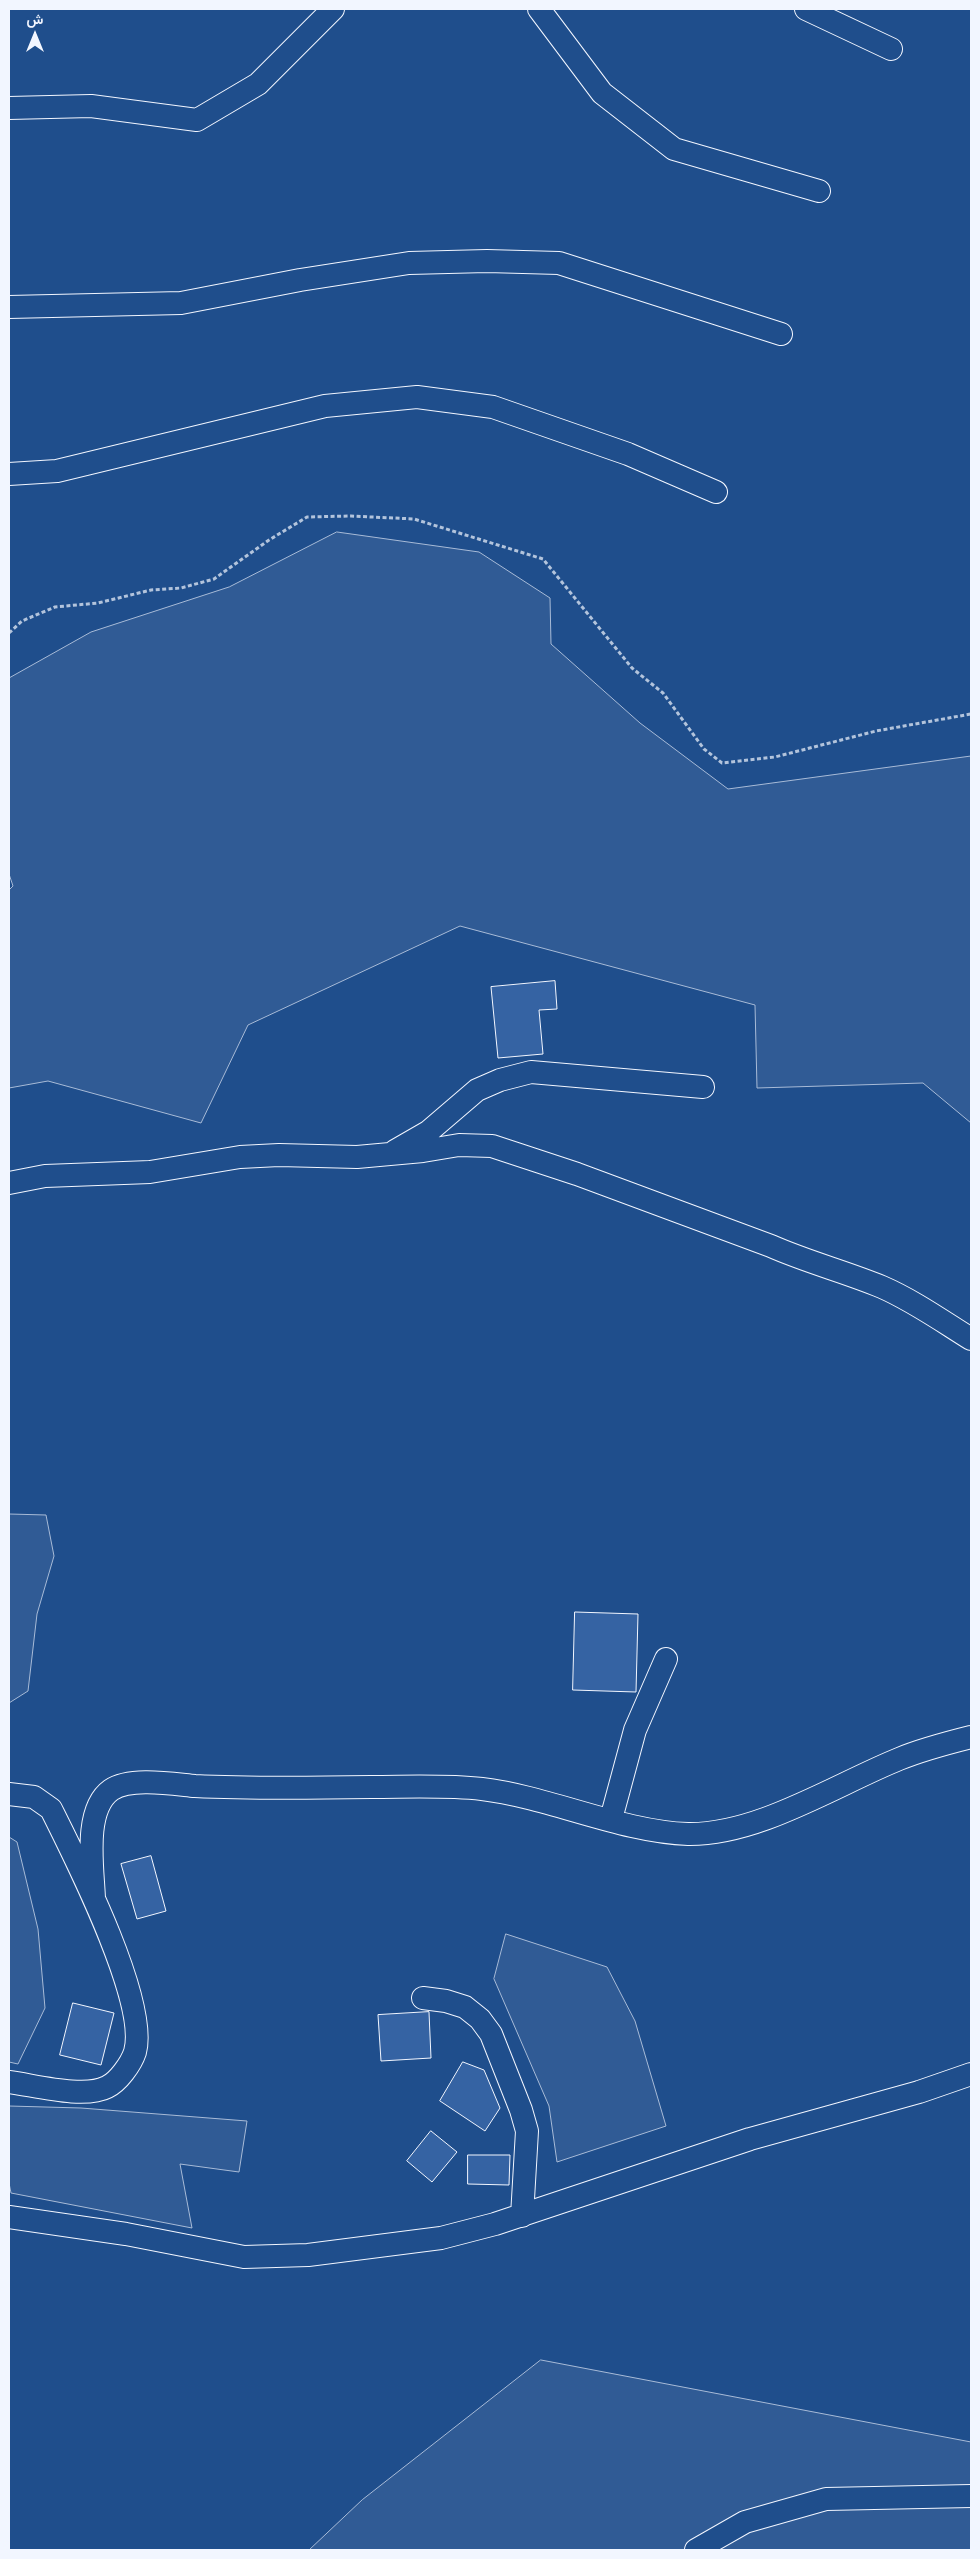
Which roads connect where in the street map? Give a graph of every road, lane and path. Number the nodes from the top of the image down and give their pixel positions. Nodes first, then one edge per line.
1 (333, 9) edge
2 (539, 9) edge
3 (806, 9) edge
4 (891, 49) dead end
5 (9, 108) edge
6 (820, 191) dead end
7 (9, 307) edge
8 (781, 334) dead end
9 (9, 474) edge
10 (716, 492) dead end
11 (9, 633) edge
12 (971, 714) edge
13 (703, 1088) dead end
14 (387, 1155) junction
15 (9, 1183) edge
16 (971, 1339) edge
17 (666, 1659) dead end
18 (971, 1737) edge
19 (9, 1794) edge
20 (611, 1819) junction
21 (94, 1900) junction
22 (423, 1998) dead end
23 (971, 2074) edge
24 (9, 2082) edge
25 (522, 2216) junction
26 (9, 2217) edge
27 (971, 2496) edge
28 (695, 2550) edge

1 - 5 street
2 - 6 street
3 - 4 street
7 - 8 street
9 - 10 street
11 - 12 path
13 - 14 street
14 - 15 street
14 - 16 street
17 - 20 street
18 - 20 street
19 - 21 street
20 - 21 street
21 - 24 street
22 - 25 street
23 - 25 street
25 - 26 street
27 - 28 street

